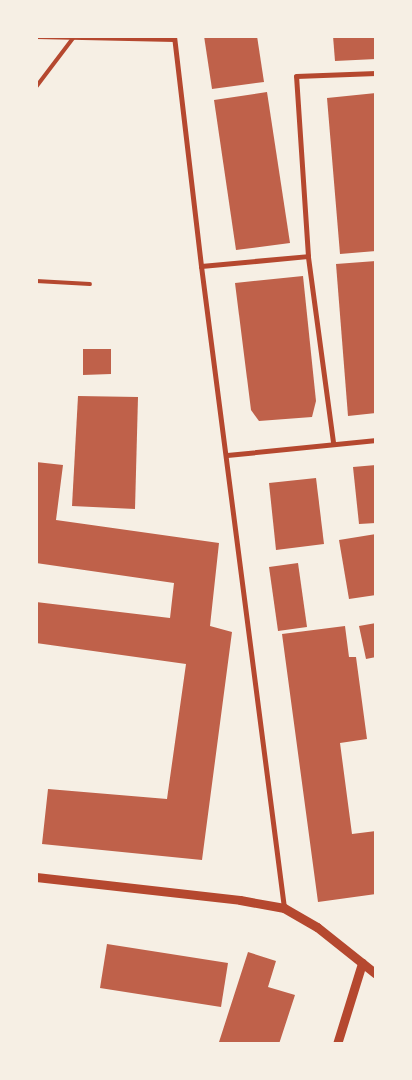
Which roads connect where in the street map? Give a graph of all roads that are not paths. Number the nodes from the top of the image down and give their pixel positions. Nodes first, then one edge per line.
1 (36, 36) edge
2 (74, 37) edge
3 (174, 38) edge
4 (376, 73) edge
5 (36, 87) edge
6 (308, 256) junction
7 (201, 266) junction
8 (36, 281) edge
9 (90, 284) dead end
10 (376, 440) edge
11 (333, 442) junction
12 (227, 455) junction
13 (36, 877) edge
14 (284, 908) junction
15 (362, 963) junction
16 (376, 974) edge
17 (337, 1044) edge

1 - 2 street
2 - 3 street
2 - 5 lane
3 - 7 street
4 - 6 street
6 - 7 street
6 - 11 street
7 - 12 street
8 - 9 lane
10 - 11 street
11 - 12 street
12 - 14 street
13 - 14 street
14 - 15 street
15 - 16 street
15 - 17 street

